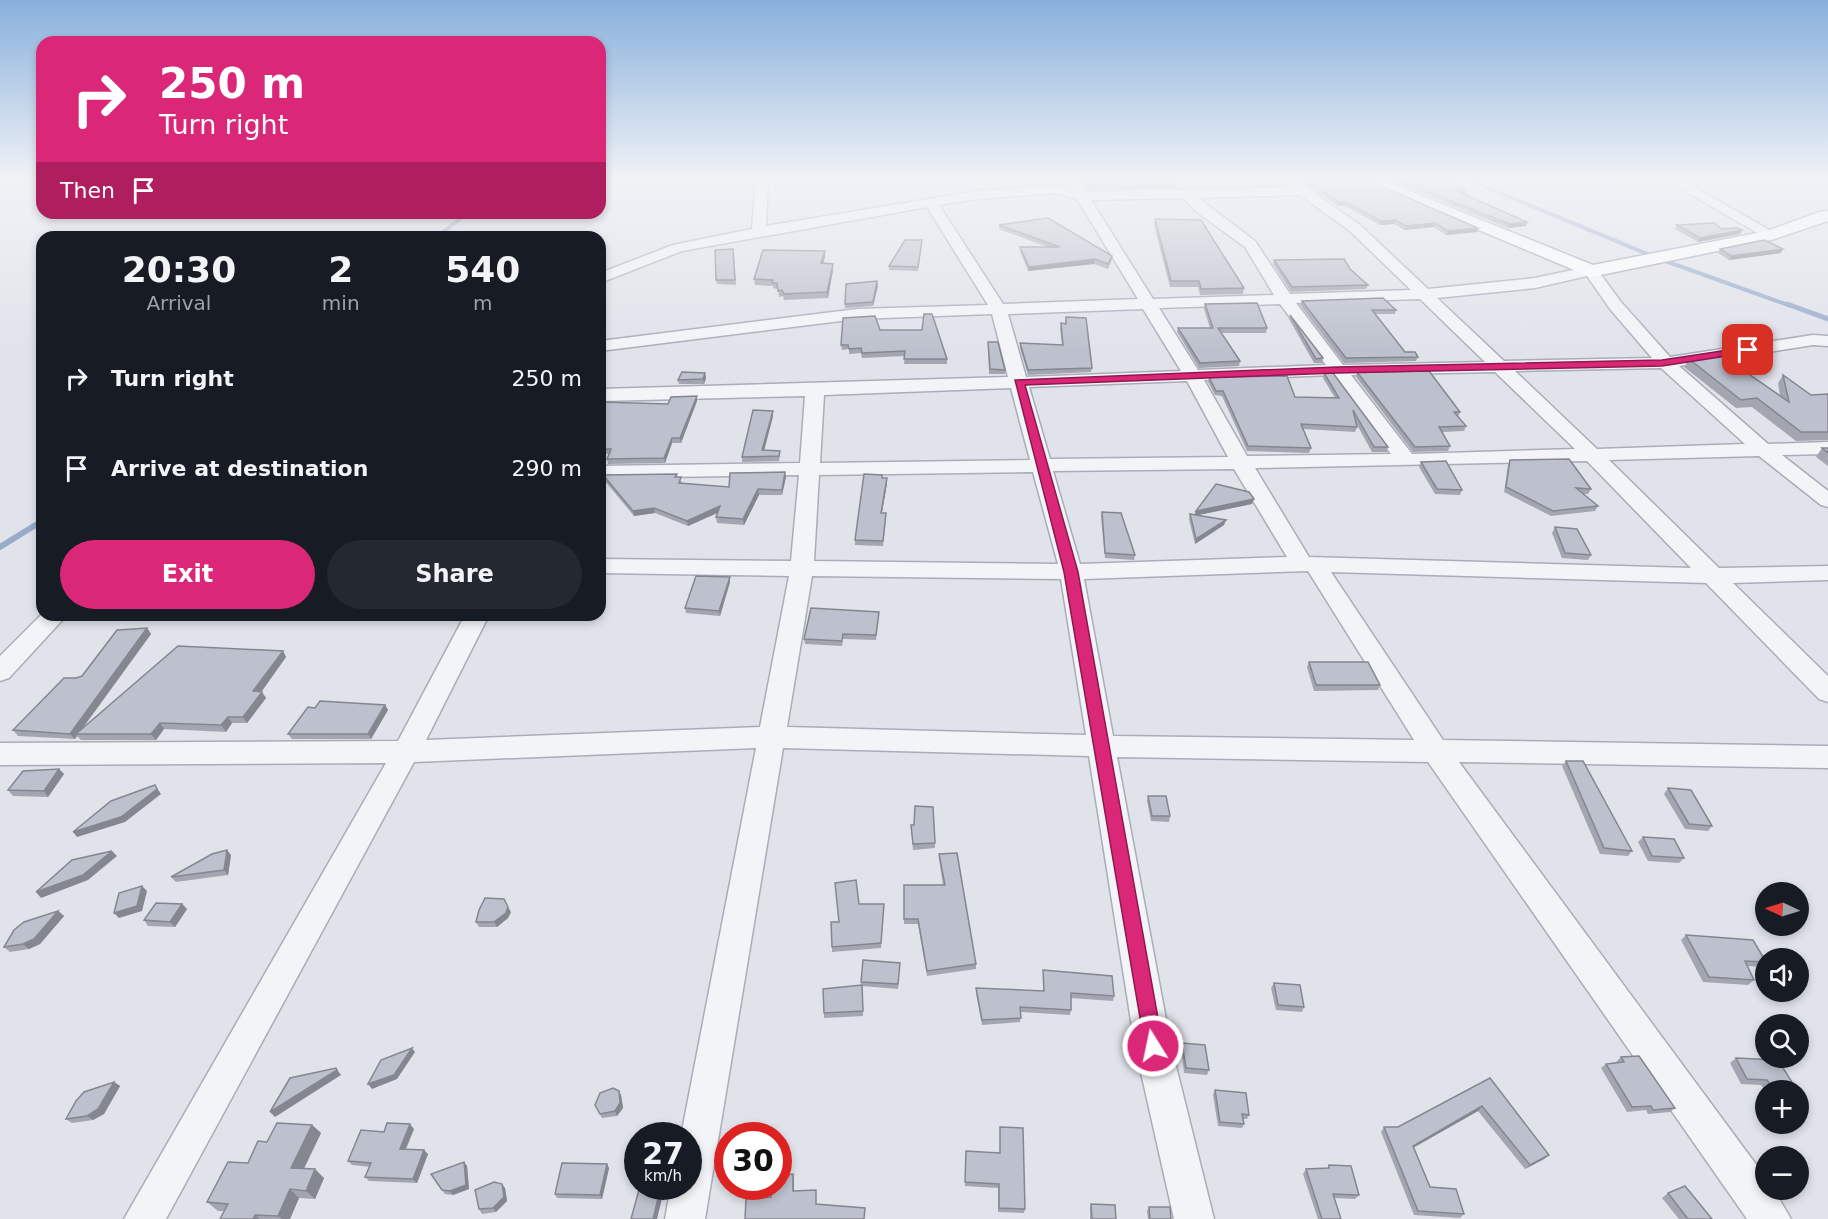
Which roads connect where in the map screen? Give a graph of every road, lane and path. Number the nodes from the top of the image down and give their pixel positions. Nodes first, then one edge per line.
1 (728, 237) edge
2 (953, 237) edge
3 (1106, 237) edge
4 (1240, 237) edge
5 (1364, 237) edge
6 (1506, 237) edge
7 (1762, 237) edge
8 (1591, 272) junction
9 (606, 276) edge
10 (1425, 294) junction
11 (1285, 299) junction
12 (1146, 303) junction
13 (998, 308) junction
14 (1828, 341) edge
15 (606, 345) edge
16 (1662, 363) junction
17 (1501, 366) junction
18 (1337, 370) junction
19 (1193, 376) junction
20 (1019, 383) junction
21 (815, 390) junction
22 (606, 395) edge
23 (1828, 448) edge
24 (1763, 450) junction
25 (1591, 454) junction
26 (1406, 460) junction
27 (1240, 461) junction
28 (1041, 465) junction
29 (810, 469) junction
30 (606, 472) edge
31 (1828, 501) edge
32 (1308, 564) junction
33 (606, 566) edge
34 (802, 567) junction
35 (1071, 572) junction
36 (1828, 573) edge
37 (1712, 576) junction
38 (47, 621) edge
39 (49, 621) edge
40 (474, 621) edge
41 (0, 647) edge
42 (0, 672) edge
43 (1828, 692) edge
44 (770, 737) junction
45 (1102, 746) junction
46 (1435, 750) junction
47 (406, 752) junction
48 (0, 754) edge
49 (1828, 757) edge
50 (144, 1219) edge
51 (685, 1219) edge
52 (1194, 1219) edge
53 (1771, 1219) edge

1 - 9 street
2 - 13 street
3 - 12 street
4 - 11 street
5 - 10 street
6 - 8 main road
7 - 8 main road
8 - 10 street
8 - 16 street
10 - 11 street
10 - 17 street
11 - 12 street
11 - 18 street
12 - 13 street
12 - 19 street
13 - 15 street
13 - 20 street
14 - 16 street
16 - 17 street
16 - 24 street
17 - 18 street
17 - 25 street
18 - 19 street
18 - 26 street
19 - 20 street
19 - 27 street
20 - 21 street
20 - 28 street
21 - 22 street
21 - 29 street
23 - 24 street
24 - 25 street
24 - 31 street
25 - 26 street
25 - 37 street
26 - 27 street
27 - 28 street
27 - 32 street
28 - 29 street
28 - 35 street
29 - 30 street
29 - 34 street
32 - 35 street
32 - 37 street
32 - 46 street
33 - 34 street
34 - 35 street
34 - 44 street
35 - 45 street
36 - 37 street
37 - 43 street
38 - 41 street
39 - 42 street
40 - 47 street
44 - 45 street
44 - 47 street
44 - 51 street
45 - 46 street
45 - 52 street
46 - 49 street
46 - 53 street
47 - 48 street
47 - 50 street

